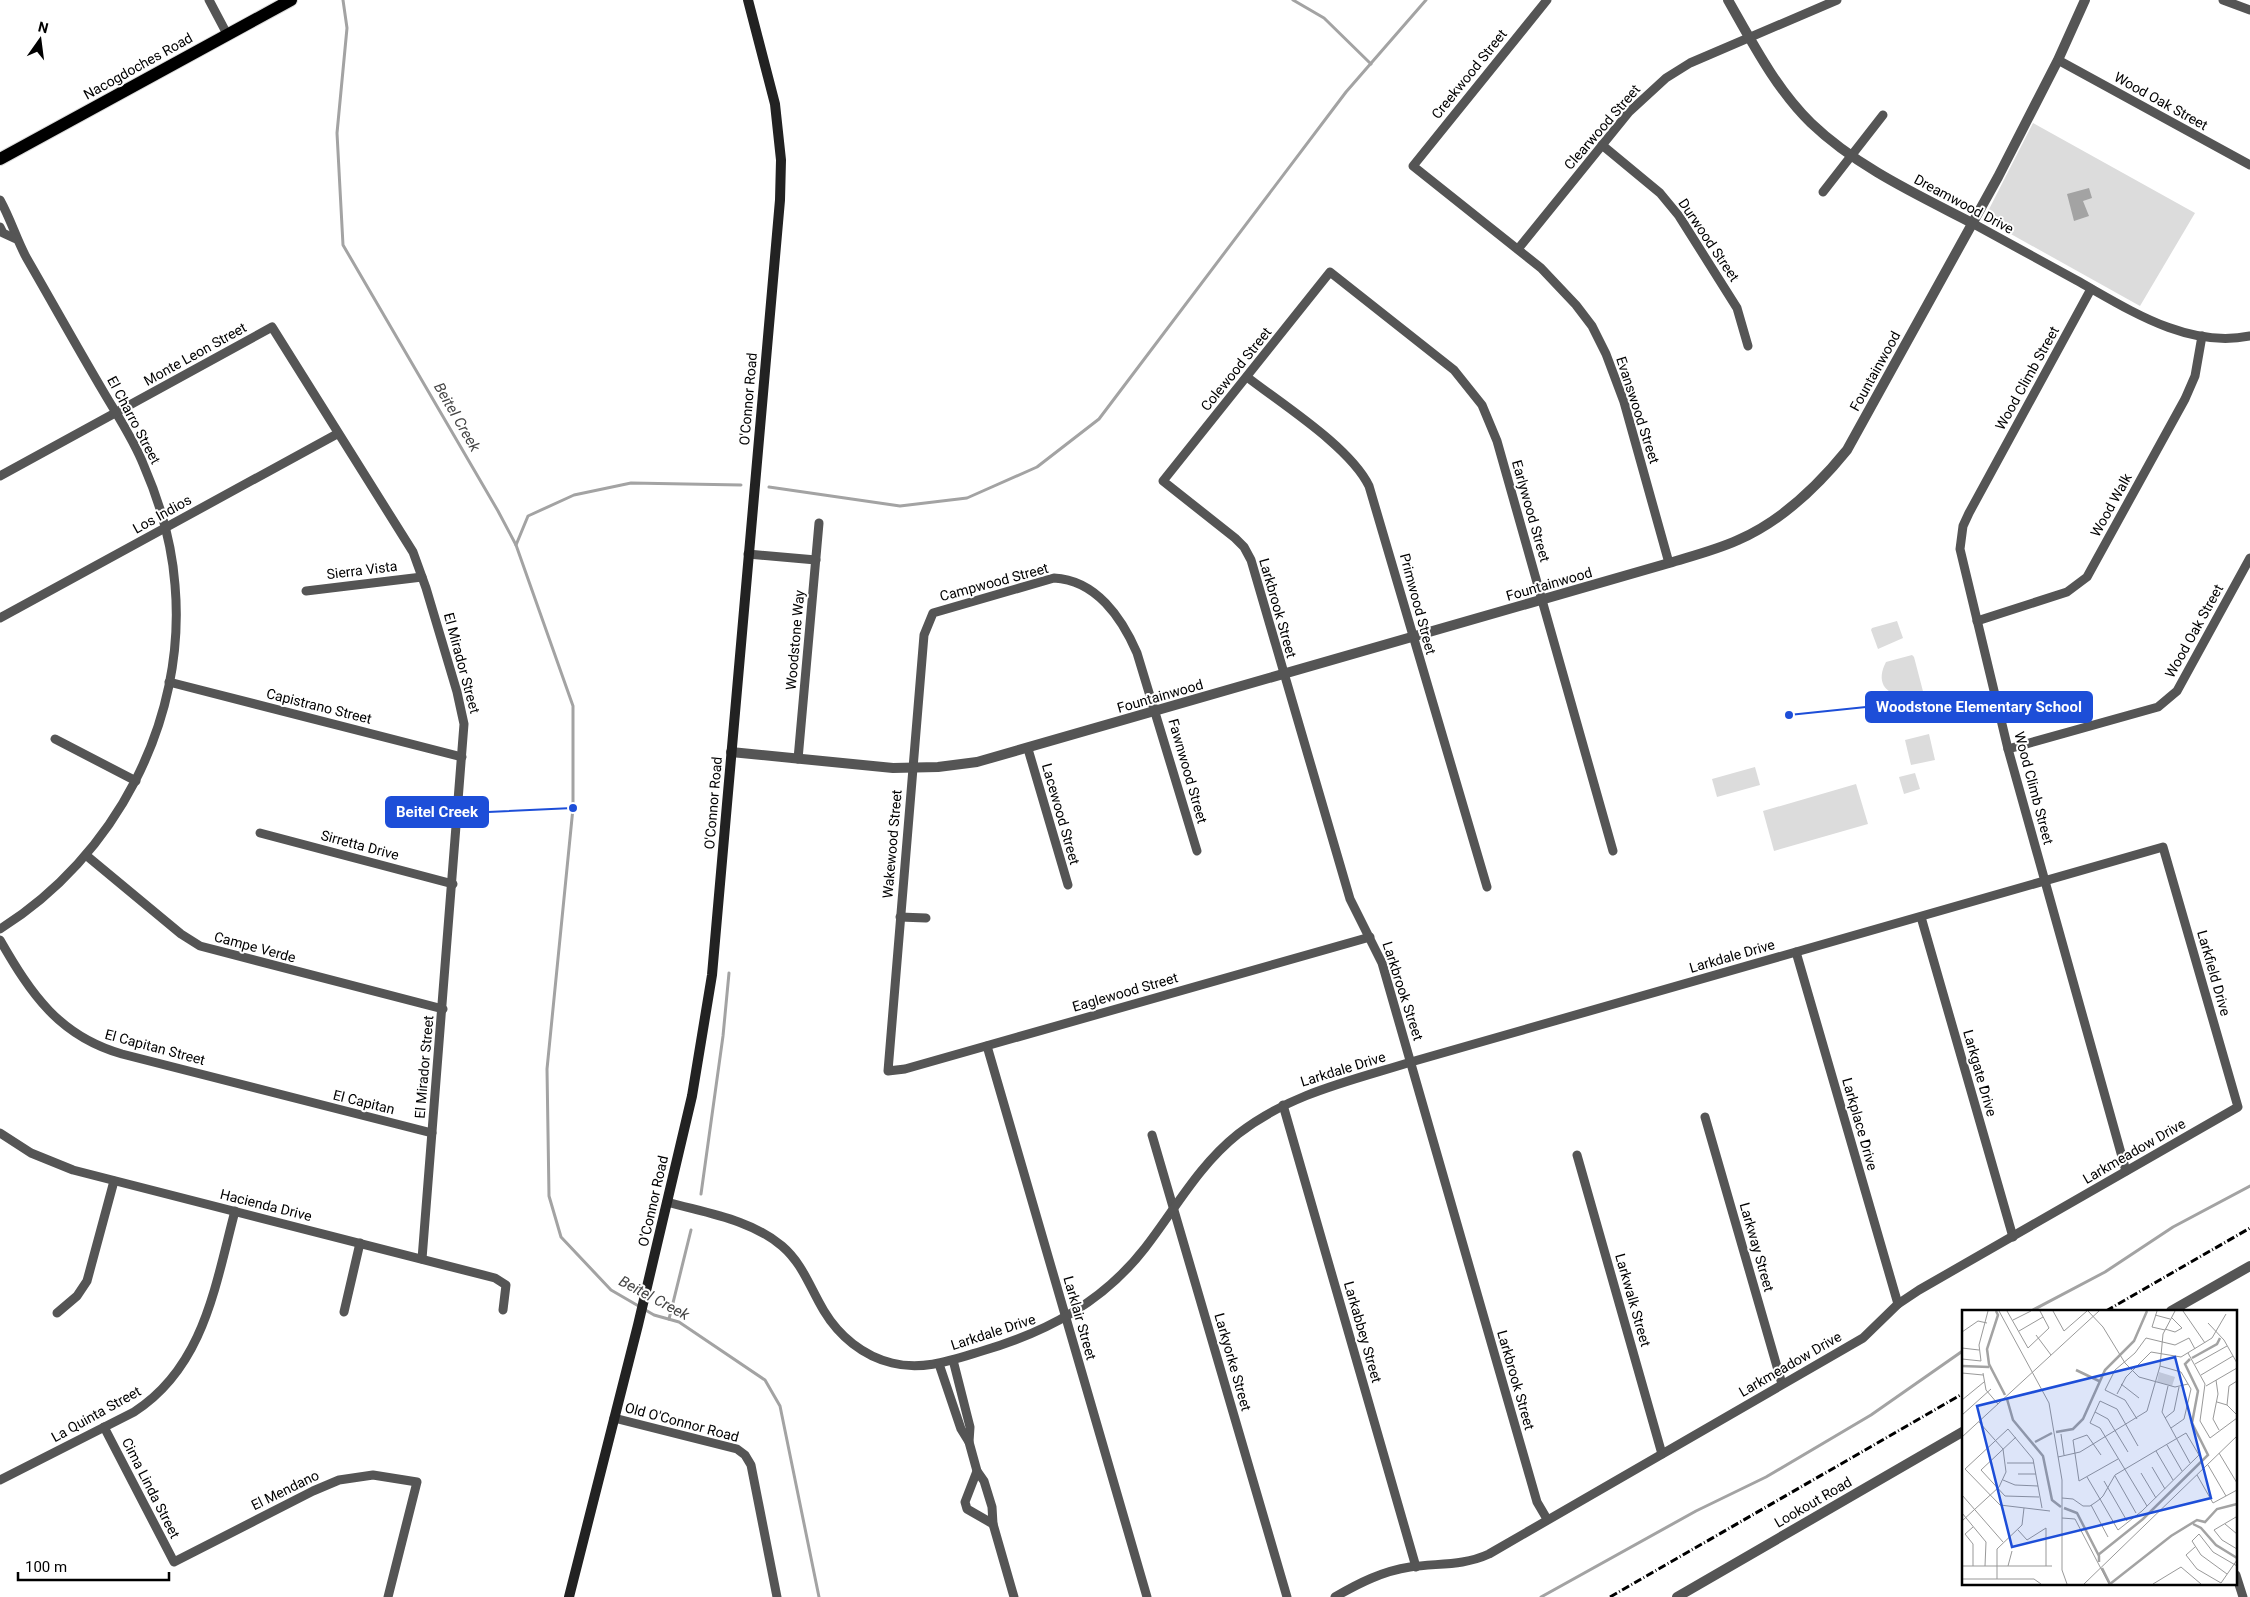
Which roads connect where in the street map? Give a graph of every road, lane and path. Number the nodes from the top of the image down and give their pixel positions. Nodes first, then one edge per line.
1 (209, 0) edge
2 (290, 0) edge
3 (748, 0) edge
4 (1547, 0) edge
5 (1728, 0) edge
6 (1837, 0) edge
7 (2084, 0) edge
8 (2223, 0) edge
9 (2250, 10) edge
10 (228, 34) junction
11 (1749, 37) junction
12 (2058, 60) junction
13 (1883, 115) dead end
14 (1602, 145) junction
15 (1851, 155) junction
16 (0, 159) edge
17 (2250, 165) edge
18 (1413, 166) joint
19 (1823, 192) dead end
20 (0, 200) edge
21 (1972, 223) junction
22 (0, 227) edge
23 (16, 239) junction
24 (1518, 250) junction
25 (1330, 272) joint
26 (2091, 289) junction
27 (272, 327) joint
28 (2202, 336) junction
29 (2250, 336) edge
30 (1748, 346) dead end
31 (1247, 377) junction
32 (116, 413) junction
33 (337, 434) junction
34 (0, 476) edge
35 (1163, 481) joint
36 (819, 523) dead end
37 (165, 528) junction
38 (748, 554) junction
39 (2250, 558) edge
40 (816, 560) junction
41 (1669, 564) junction
42 (422, 577) junction
43 (1070, 580) joint
44 (306, 591) dead end
45 (1541, 600) junction
46 (0, 618) edge
47 (929, 620) joint
48 (1977, 621) junction
49 (1412, 638) junction
50 (1283, 674) junction
51 (168, 682) junction
52 (1156, 712) junction
53 (56, 739) dead end
54 (2008, 749) junction
55 (1028, 750) junction
56 (731, 752) junction
57 (462, 757) junction
58 (798, 759) junction
59 (912, 768) junction
60 (136, 781) junction
61 (260, 833) dead end
62 (2163, 847) joint
63 (1196, 851) dead end
64 (1613, 851) dead end
65 (87, 856) junction
66 (2045, 881) junction
67 (453, 884) junction
68 (1068, 886) dead end
69 (1487, 887) dead end
70 (900, 917) junction
71 (1921, 917) junction
72 (926, 918) dead end
73 (0, 928) edge
74 (1370, 937) junction
75 (0, 940) edge
76 (1796, 952) junction
77 (443, 1009) junction
78 (987, 1046) junction
79 (1411, 1062) junction
80 (888, 1071) joint
81 (288, 1096) joint
82 (1283, 1105) junction
83 (2238, 1107) joint
84 (1705, 1117) dead end
85 (432, 1133) junction
86 (1, 1135) edge
87 (1152, 1135) dead end
88 (1577, 1155) dead end
89 (2126, 1171) junction
90 (114, 1181) junction
91 (667, 1202) junction
92 (1173, 1207) junction
93 (235, 1211) junction
94 (2013, 1237) junction
95 (360, 1243) junction
96 (422, 1259) junction
97 (2250, 1266) edge
98 (1898, 1304) junction
99 (503, 1310) dead end
100 (2173, 1310) edge
101 (344, 1312) dead end
102 (57, 1313) dead end
103 (1066, 1318) junction
104 (953, 1360) junction
105 (938, 1364) junction
106 (1782, 1384) junction
107 (614, 1418) junction
108 (104, 1427) junction
109 (1962, 1432) edge
110 (969, 1442) junction
111 (1662, 1454) junction
112 (977, 1470) junction
113 (0, 1480) edge
114 (1547, 1519) junction
115 (993, 1524) junction
116 (174, 1562) joint
117 (1416, 1567) junction
118 (2238, 1582) edge
119 (388, 1597) edge
120 (569, 1597) edge
121 (777, 1597) edge
122 (1014, 1597) edge
123 (1147, 1597) edge
124 (1287, 1597) edge
125 (1335, 1597) edge
126 (1677, 1597) edge
127 (2242, 1597) edge

1 - 10 street
2 - 10 main road, Nacogdoches Road
3 - 38 main road, O'Connor Road
4 - 18 street, Creekwood Street
5 - 11 street, Dreamwood Drive
6 - 11 street, Clearwood Street
7 - 12 street, Fountainwood
8 - 9 street
10 - 16 main road, Nacogdoches Road
11 - 14 street, Clearwood Street
11 - 15 street, Dreamwood Drive
12 - 17 street, Wood Oak Street
12 - 21 street, Fountainwood
13 - 15 street
14 - 24 street, Clearwood Street
14 - 30 street, Durwood Street
15 - 19 street
15 - 21 street, Dreamwood Drive
18 - 24 street, Evanswood Street
20 - 23 street, El Charro Street
21 - 26 street, Dreamwood Drive
21 - 41 street, Fountainwood
22 - 23 street, El Charro Street
23 - 32 street, El Charro Street
24 - 41 street, Evanswood Street
25 - 31 street, Colewood Street
25 - 45 street, Earlywood Street
26 - 28 street, Dreamwood Drive
26 - 48 street, Wood Climb Street
27 - 32 street, Monte Leon Street
27 - 33 street, El Mirador Street
28 - 29 street, Dreamwood Drive
28 - 48 street, Wood Walk
31 - 35 street, Colewood Street
31 - 49 street, Primwood Street
32 - 34 street, Monte Leon Street
32 - 37 street, El Charro Street
33 - 37 street, Los Indios
33 - 42 street, El Mirador Street
35 - 50 street, Larkbrook Street
36 - 40 street, Woodstone Way
37 - 46 street, Los Indios
37 - 51 street, El Charro Street
38 - 40 street
38 - 56 main road, O'Connor Road
39 - 54 street, Wood Oak Street
40 - 58 street, Woodstone Way
41 - 45 street, Fountainwood
42 - 44 street, Sierra Vista
42 - 57 street, El Mirador Street
43 - 47 street, Campwood Street
43 - 52 street, Fawnwood Street
45 - 49 street, Fountainwood
45 - 64 street, Earlywood Street
47 - 59 street, Wakewood Street
48 - 54 street, Wood Climb Street
49 - 50 street, Fountainwood
49 - 69 street, Primwood Street
50 - 52 street, Fountainwood
50 - 74 street, Larkbrook Street
51 - 57 street, Capistrano Street
51 - 60 street, El Charro Street
52 - 55 street, Fountainwood
52 - 63 street, Fawnwood Street
53 - 60 street
54 - 66 street, Wood Climb Street
55 - 59 street, Fountainwood
55 - 68 street, Lacewood Street
56 - 58 street, Fountainwood
56 - 91 main road, O'Connor Road
57 - 67 street, El Mirador Street
58 - 59 street, Fountainwood
59 - 70 street, Wakewood Street
60 - 65 street, El Charro Street
61 - 67 street, Sirretta Drive
62 - 66 street, Larkdale Drive
62 - 83 street, Larkfield Drive
65 - 73 street, El Charro Street
65 - 77 street, Campe Verde
66 - 71 street, Larkdale Drive
66 - 89 street, Wood Climb Street
67 - 77 street, El Mirador Street
70 - 72 street
70 - 80 street, Wakewood Street
71 - 76 street, Larkdale Drive
71 - 94 street, Larkgate Drive
74 - 78 street, Eaglewood Street
74 - 79 street, Larkbrook Street
75 - 81 street, El Capitan Street
76 - 79 street, Larkdale Drive
76 - 98 street, Larkplace Drive
77 - 85 street, El Mirador Street
78 - 80 street, Eaglewood Street
78 - 103 street, Larklair Street
79 - 82 street, Larkdale Drive
79 - 114 street, Larkbrook Street
81 - 85 street, El Capitan
82 - 92 street, Larkdale Drive
82 - 117 street, Larkabbey Street
83 - 89 street, Larkmeadow Drive
84 - 106 street, Larkway Street
85 - 96 street, El Mirador Street
86 - 90 street, Hacienda Drive
87 - 92 street, Larkyorke Street
88 - 111 street, Larkwalk Street
89 - 94 street, Larkmeadow Drive
90 - 93 street, Hacienda Drive
90 - 102 street
91 - 105 street, Larkdale Drive
91 - 107 main road, O'Connor Road
92 - 103 street, Larkdale Drive
92 - 124 street, Larkyorke Street
93 - 95 street, Hacienda Drive
93 - 108 street, La Quinta Street
94 - 98 street, Larkmeadow Drive
95 - 96 street, Hacienda Drive
95 - 101 street
96 - 99 street, Hacienda Drive
97 - 100 street
98 - 106 street, Larkmeadow Drive
103 - 104 street, Larkdale Drive
103 - 123 street, Larklair Street
104 - 105 street, Larkdale Drive
104 - 110 street
105 - 110 street
106 - 111 street, Larkmeadow Drive
107 - 120 main road, O'Connor Road
107 - 121 street, Old O'Connor Road
108 - 113 street, La Quinta Street
108 - 116 street, Cima Linda Street
109 - 126 street, Lookout Road
110 - 112 street
111 - 114 street, Larkmeadow Drive
112 - 115 street
112 - 115 street
114 - 117 street, Larkmeadow Drive
115 - 122 street
116 - 119 street, El Mendano
117 - 125 street, Larkmeadow Drive
118 - 127 street

